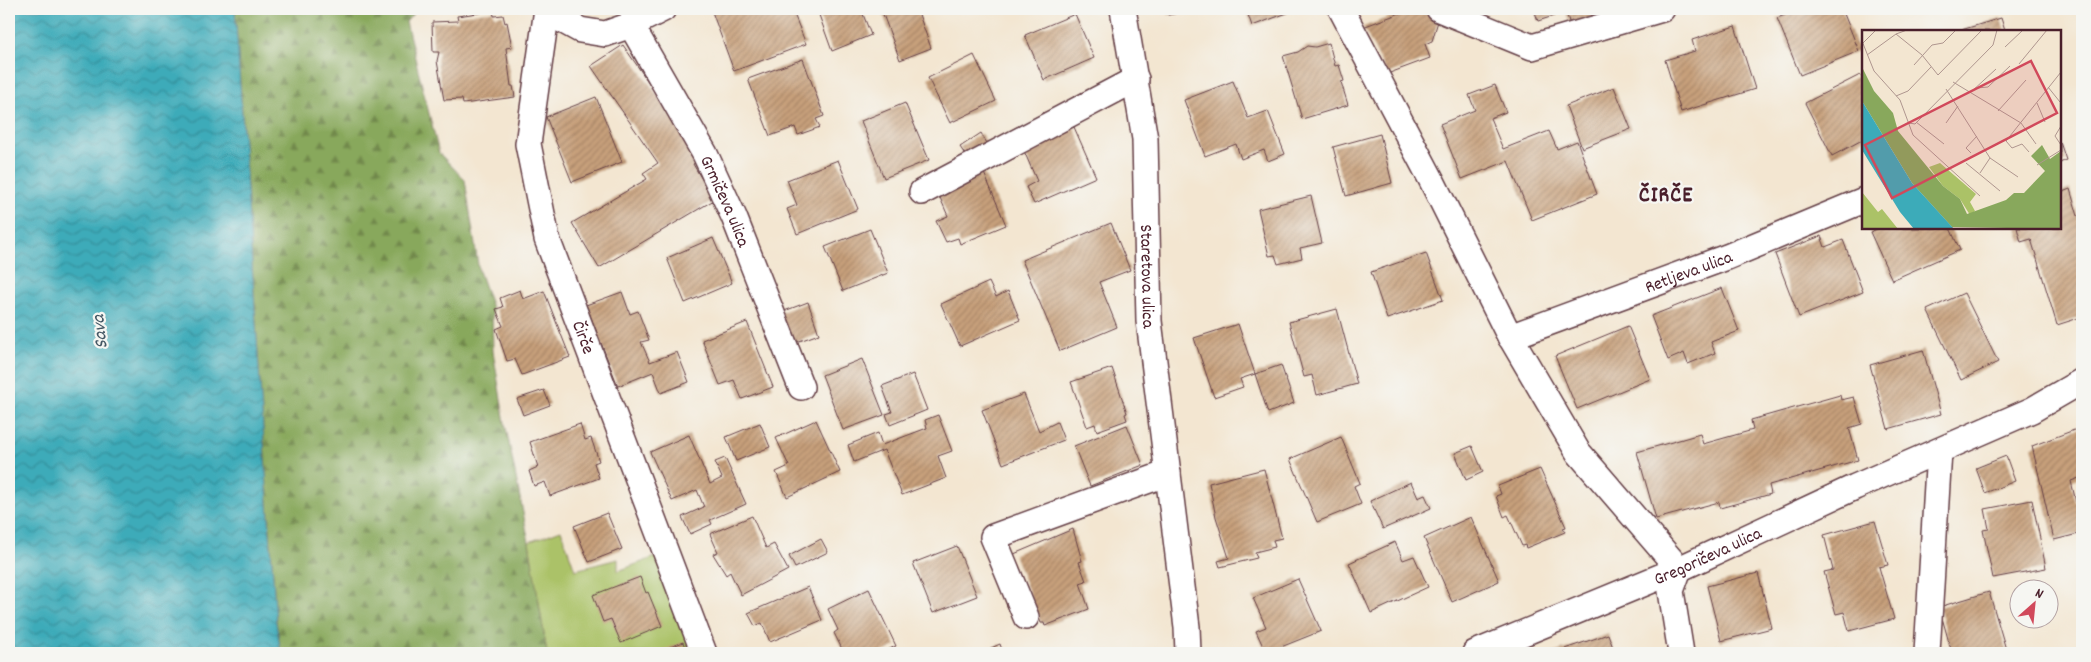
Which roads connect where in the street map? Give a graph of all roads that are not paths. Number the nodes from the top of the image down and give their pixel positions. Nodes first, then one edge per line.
1 (547, 9) edge
2 (554, 9) edge
3 (663, 9) edge
4 (1123, 9) edge
5 (1341, 9) edge
6 (1439, 9) edge
7 (1662, 9) edge
8 (631, 25) junction
9 (1136, 79) junction
10 (922, 192) dead end
11 (1862, 201) edge
12 (1510, 337) junction
13 (2082, 382) edge
14 (801, 387) dead end
15 (1938, 451) junction
16 (1168, 473) junction
17 (1679, 569) junction
18 (1026, 616) dead end
19 (704, 653) edge
20 (1188, 653) edge
21 (1475, 653) edge
22 (1681, 653) edge
23 (1927, 653) edge

1 - 19 street, Čirče
2 - 8 street
3 - 8 street
4 - 9 street, Staretova ulica
5 - 12 street
6 - 7 street
8 - 14 street, Grmičeva ulica
9 - 10 street
9 - 16 street, Staretova ulica
11 - 12 street, Retljeva ulica
12 - 17 street
13 - 15 street, Gregoričeva ulica
15 - 17 street, Gregoričeva ulica
15 - 23 street
16 - 18 street
16 - 20 street, Staretova ulica
17 - 21 street, Gregoričeva ulica
17 - 22 street

